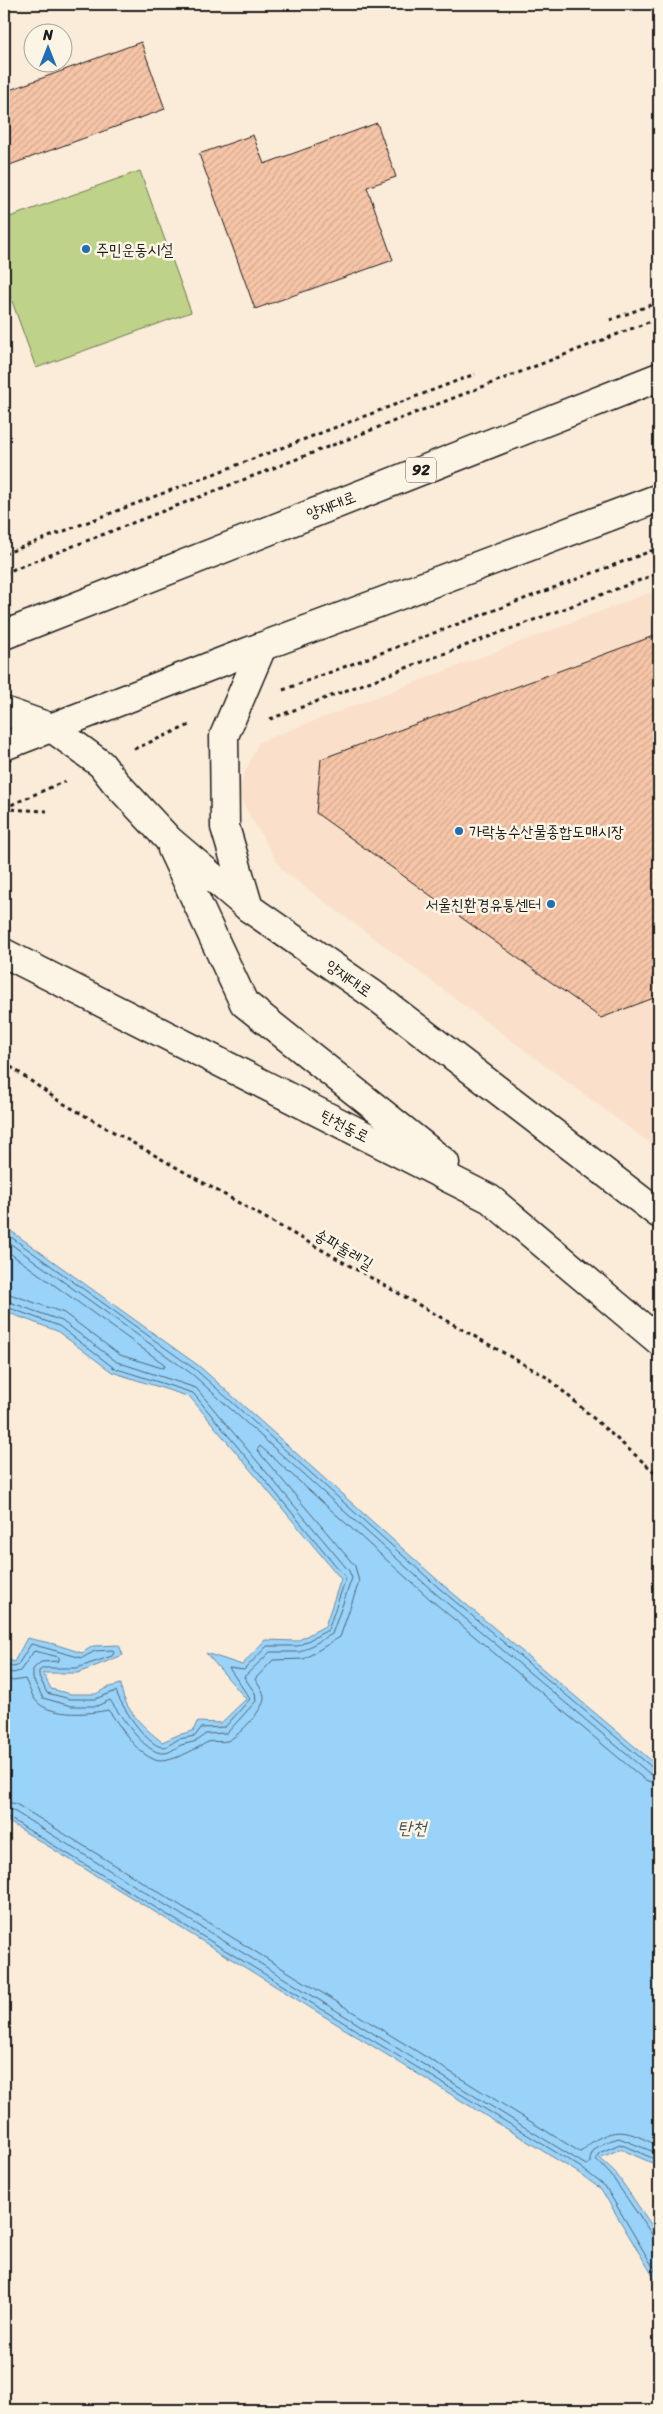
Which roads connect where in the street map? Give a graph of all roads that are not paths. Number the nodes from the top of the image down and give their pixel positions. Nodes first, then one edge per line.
1 (659, 377) edge
2 (659, 498) edge
3 (4, 635) edge
4 (262, 647) junction
5 (4, 711) edge
6 (52, 728) junction
7 (4, 746) edge
8 (169, 840) junction
9 (249, 908) junction
10 (4, 953) edge
11 (490, 1199) junction
12 (659, 1214) edge
13 (659, 1341) edge

1 - 3 street, 양재대로 / 92
2 - 4 street
4 - 6 street
4 - 9 street
5 - 6 street, 양재대로
6 - 7 street
6 - 8 street, 양재대로
8 - 9 street, 양재대로
8 - 11 street
9 - 12 street, 양재대로
10 - 11 street, 탄천동로
11 - 13 street, 탄천동로

